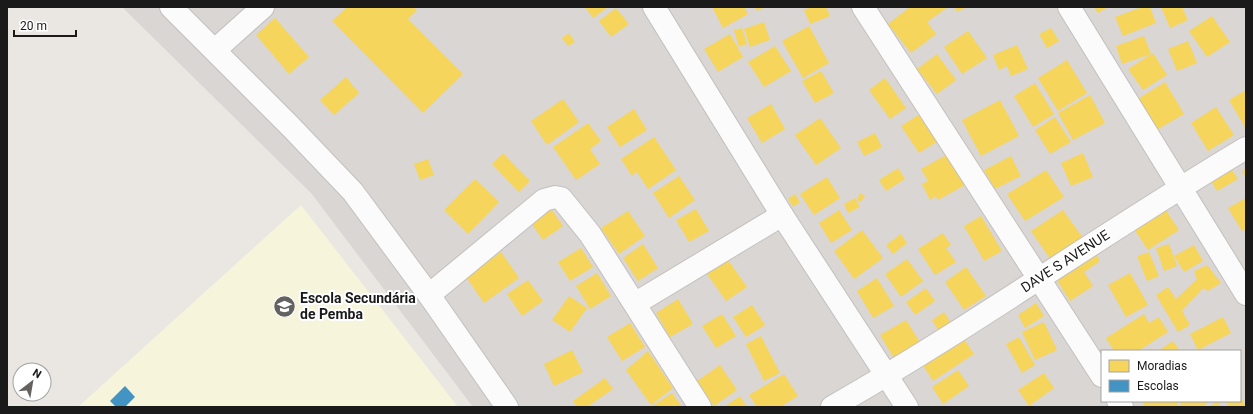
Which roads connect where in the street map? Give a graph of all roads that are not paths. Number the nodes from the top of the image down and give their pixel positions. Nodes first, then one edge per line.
1 (172, 7) edge
2 (263, 7) edge
3 (654, 7) edge
4 (863, 7) edge
5 (1069, 7) edge
6 (215, 50) junction
7 (1246, 148) edge
8 (1179, 187) junction
9 (782, 215) junction
10 (1039, 278) junction
11 (1246, 294) edge
12 (429, 295) junction
13 (636, 303) junction
14 (1101, 374) edge
15 (886, 376) junction
16 (507, 407) edge
17 (700, 407) edge
18 (832, 407) edge
19 (907, 407) edge

1 - 6 street
2 - 6 street
3 - 9 street
4 - 10 street
5 - 8 street
6 - 12 street
7 - 8 street, DAVE S AVENUE
8 - 10 street, DAVE S AVENUE
8 - 11 street
9 - 13 street
9 - 15 street
10 - 14 street
10 - 15 street, DAVE S AVENUE
12 - 13 street
12 - 16 street
13 - 17 street
15 - 18 street, DAVE S AVENUE
15 - 19 street

